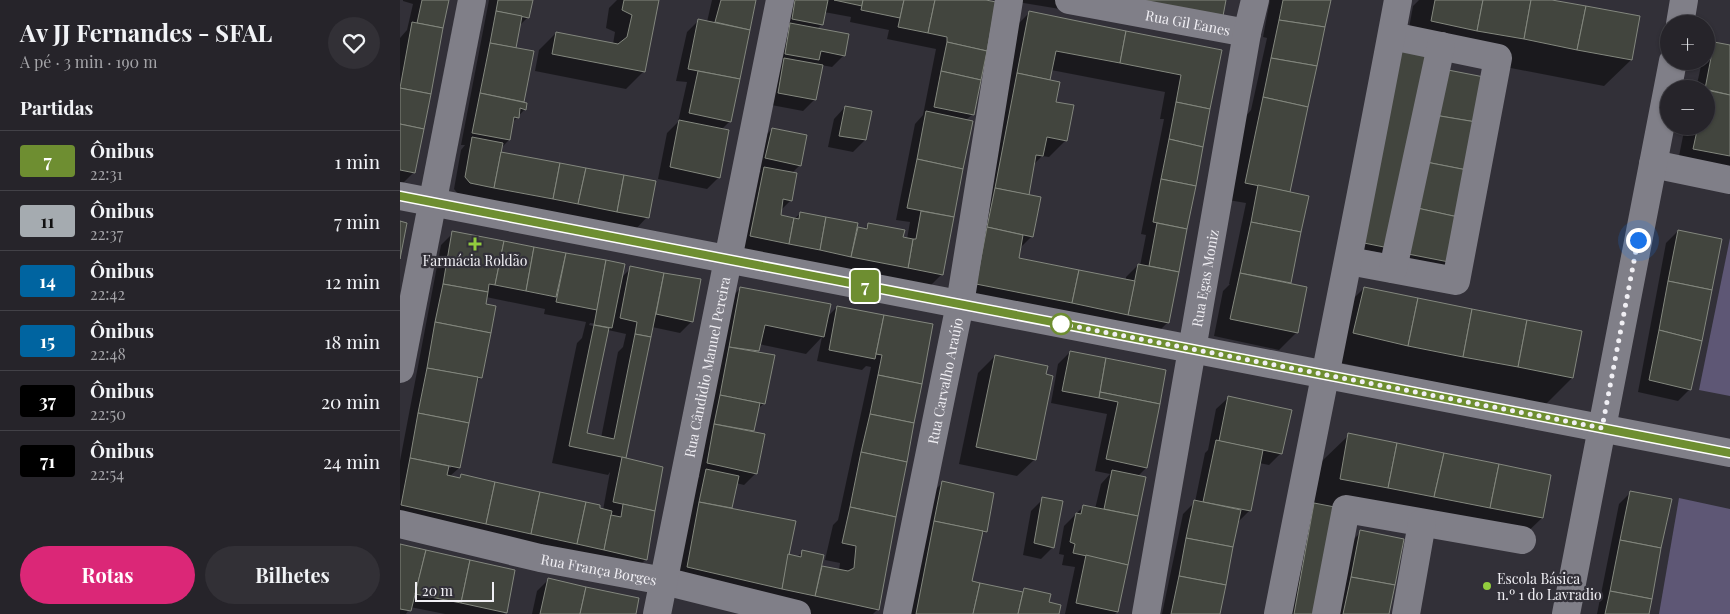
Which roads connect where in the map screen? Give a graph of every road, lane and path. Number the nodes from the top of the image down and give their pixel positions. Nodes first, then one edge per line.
1 (472, 0) edge
2 (780, 0) edge
3 (1009, 0) edge
4 (1069, 0) edge
5 (1255, 0) edge
6 (1398, 0) edge
7 (1684, 0) edge
8 (1682, 15) edge
9 (1248, 33) junction
10 (1392, 36) junction
11 (1441, 46) junction
12 (1671, 70) edge
13 (1653, 164) junction
14 (1730, 180) edge
15 (400, 196) edge
16 (432, 202) junction
17 (729, 260) junction
18 (1349, 260) junction
19 (1393, 269) junction
20 (960, 304) junction
21 (1192, 350) junction
22 (400, 369) edge
23 (1325, 375) junction
24 (1602, 428) junction
25 (1730, 453) edge
26 (1422, 523) junction
27 (400, 524) edge
28 (1522, 540) dead end
29 (664, 581) junction
30 (657, 614) edge
31 (797, 614) edge
32 (897, 614) edge
33 (1146, 614) edge
34 (1278, 614) edge
35 (1326, 614) edge
36 (1406, 614) edge
37 (1566, 614) edge

1 - 16 street
2 - 17 street, Rua Cândidio Manuel Pereira
3 - 20 street, Rua Carvalho Araújo
4 - 9 street, Rua Gil Eanes
5 - 9 street, Rua Egas Moniz
6 - 10 street
7 - 8 street
9 - 21 street, Rua Egas Moniz
10 - 11 street
10 - 18 street
11 - 19 street
11 - 19 street
12 - 13 street
13 - 14 street
13 - 24 street
15 - 16 street
16 - 17 street
16 - 22 street
17 - 20 street
17 - 29 street, Rua Cândidio Manuel Pereira
18 - 19 street
18 - 23 street
20 - 21 street
20 - 32 street, Rua Carvalho Araújo
21 - 23 street
21 - 33 street, Rua Egas Moniz
23 - 24 street
23 - 34 street
24 - 25 street
24 - 37 street
26 - 28 street
26 - 35 street
26 - 36 street
27 - 29 street, Rua França Borges
29 - 30 street, Rua Cândidio Manuel Pereira
29 - 31 street, Rua França Borges

